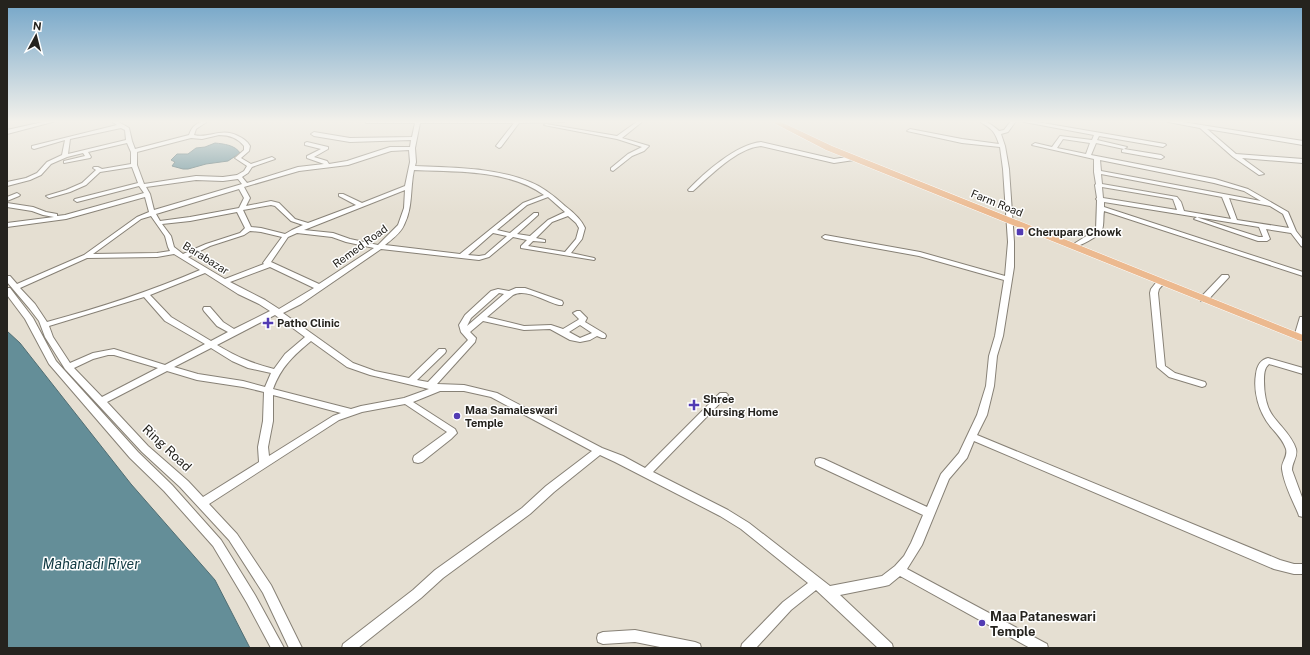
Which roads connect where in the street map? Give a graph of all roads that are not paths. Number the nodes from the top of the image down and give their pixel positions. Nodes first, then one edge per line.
1 (134, 151) edge
2 (66, 152) edge
3 (78, 152) edge
4 (86, 152) edge
5 (246, 152) edge
6 (319, 152) edge
7 (383, 152) edge
8 (412, 152) edge
9 (638, 152) edge
10 (740, 152) edge
11 (793, 152) edge
12 (838, 152) edge
13 (1003, 152) edge
14 (1066, 152) edge
15 (1089, 152) edge
16 (1124, 152) edge
17 (1136, 152) edge
18 (1230, 152) edge
19 (65, 156) junction
20 (1088, 156) junction
21 (1235, 156) junction
22 (1161, 157) dead end
23 (854, 158) junction
24 (272, 159) dead end
25 (1097, 159) junction
26 (1303, 161) edge
27 (66, 162) dead end
28 (1123, 164) junction
29 (134, 165) junction
30 (327, 165) junction
31 (250, 166) junction
32 (412, 168) junction
33 (613, 169) dead end
34 (1097, 172) junction
35 (1261, 174) dead end
36 (239, 177) junction
37 (7, 184) edge
38 (142, 185) junction
39 (244, 185) junction
40 (1098, 185) junction
41 (1170, 186) junction
42 (408, 187) junction
43 (691, 190) dead end
44 (147, 194) junction
45 (17, 195) dead end
46 (341, 195) dead end
47 (548, 195) junction
48 (49, 196) dead end
49 (1225, 196) junction
50 (1175, 198) junction
51 (7, 199) edge
52 (1099, 199) junction
53 (76, 200) dead end
54 (360, 204) junction
55 (7, 205) edge
56 (1275, 206) junction
57 (1101, 208) junction
58 (240, 209) junction
59 (152, 212) junction
60 (1181, 212) junction
61 (569, 213) junction
62 (536, 214) dead end
63 (1192, 214) junction
64 (76, 215) junction
65 (1010, 221) junction
66 (1235, 222) junction
67 (158, 223) junction
68 (7, 225) edge
69 (308, 225) junction
70 (1262, 226) junction
71 (249, 229) junction
72 (492, 231) junction
73 (1293, 231) junction
74 (294, 232) junction
75 (513, 235) junction
76 (286, 236) junction
77 (825, 237) dead end
78 (530, 238) junction
79 (543, 242) dead end
80 (1303, 245) edge
81 (1074, 246) junction
82 (380, 247) junction
83 (175, 252) junction
84 (567, 254) junction
85 (86, 256) junction
86 (462, 256) junction
87 (182, 257) junction
88 (592, 259) dead end
89 (269, 265) junction
90 (205, 271) junction
91 (1303, 274) edge
92 (7, 278) edge
93 (1225, 278) dead end
94 (1007, 279) junction
95 (224, 282) junction
96 (1161, 282) junction
97 (319, 287) junction
98 (12, 288) edge
99 (510, 293) junction
100 (146, 295) junction
101 (1204, 299) junction
102 (559, 303) dead end
103 (27, 307) junction
104 (206, 309) dead end
105 (277, 312) junction
106 (577, 313) dead end
107 (482, 318) junction
108 (1303, 319) edge
109 (580, 322) junction
110 (44, 325) junction
111 (465, 332) junction
112 (563, 332) junction
113 (235, 333) junction
114 (311, 336) junction
115 (1300, 338) edge
116 (213, 345) junction
117 (442, 351) dead end
118 (68, 366) junction
119 (165, 368) junction
120 (1303, 371) edge
121 (276, 372) junction
122 (410, 382) junction
123 (1202, 384) dead end
124 (435, 387) junction
125 (268, 392) junction
126 (723, 395) dead end
127 (406, 401) junction
128 (102, 402) junction
129 (349, 412) junction
130 (973, 437) junction
131 (599, 452) junction
132 (418, 459) dead end
133 (820, 462) dead end
134 (264, 463) junction
135 (646, 473) junction
136 (202, 503) junction
137 (929, 513) junction
138 (1303, 513) edge
139 (1303, 569) edge
140 (900, 570) junction
141 (816, 583) junction
142 (828, 592) junction
143 (603, 638) dead end
144 (278, 648) edge
145 (296, 648) edge
146 (348, 648) edge
147 (695, 648) edge
148 (748, 648) edge
149 (887, 648) edge
150 (1042, 648) edge

1 - 29 street, Barabazar
2 - 19 street
3 - 19 street
4 - 27 street
5 - 31 street
6 - 30 street
7 - 30 street
8 - 32 street, Remed Road
9 - 33 street
10 - 43 street
11 - 23 street
12 - 23 main road, Farm Road
13 - 65 street
14 - 20 street
15 - 20 street
16 - 28 street
17 - 22 street
18 - 21 street
19 - 37 street
20 - 25 street
21 - 26 street
21 - 35 street
23 - 65 main road, Farm Road
24 - 31 street
25 - 28 street
25 - 34 street
28 - 56 street
29 - 38 street, Barabazar
29 - 48 street
30 - 39 street
31 - 36 street
32 - 42 street, Remed Road
32 - 47 street
34 - 40 street
34 - 41 street
36 - 38 street
36 - 39 street
38 - 44 street, Barabazar
38 - 53 street
39 - 58 street
39 - 59 street
40 - 50 street
40 - 52 street
41 - 49 street
41 - 50 street
42 - 54 street
42 - 82 street, Remed Road
44 - 59 street, Barabazar
44 - 64 street
45 - 51 street
46 - 54 street
47 - 61 street
47 - 72 street
49 - 56 street
49 - 66 street
50 - 60 street
52 - 57 street
52 - 60 street
54 - 69 street
55 - 64 street
56 - 73 street
57 - 81 street
57 - 91 street
58 - 67 street
58 - 69 street
58 - 71 street
59 - 67 street, Barabazar
59 - 85 street
60 - 63 street
61 - 78 street
61 - 84 street
62 - 75 street
63 - 66 street
63 - 70 street
64 - 68 street
65 - 81 main road, Farm Road
65 - 94 street
66 - 70 street
67 - 83 street, Barabazar
69 - 74 street
70 - 73 street
71 - 76 street
71 - 87 street
72 - 75 street
72 - 86 street
73 - 80 street
74 - 76 street
74 - 82 street
75 - 78 street
75 - 86 street
76 - 89 street
77 - 94 street
78 - 79 street
78 - 84 street
81 - 96 main road, Farm Road
82 - 86 street
82 - 97 street, Remed Road
83 - 85 street
83 - 87 street, Barabazar
84 - 88 street
85 - 98 street
87 - 90 street, Barabazar
89 - 95 street
89 - 97 street
90 - 95 street, Barabazar
90 - 100 street
92 - 98 street, Ring Road
93 - 101 street
94 - 130 street
95 - 105 street, Barabazar
96 - 101 main road, Farm Road
96 - 123 street
97 - 105 street, Remed Road
98 - 103 street, Ring Road
99 - 102 street
99 - 107 street
99 - 111 street
100 - 110 street
100 - 116 street
101 - 115 main road, Farm Road
103 - 110 street, Ring Road
103 - 144 street, Ring Road
104 - 113 street
105 - 113 street, Remed Road
105 - 114 street, Barabazar
106 - 109 street
107 - 111 street
107 - 112 street
108 - 115 street
109 - 112 street
109 - 112 street
110 - 118 street, Ring Road
111 - 124 street
113 - 116 street, Remed Road
114 - 121 street
114 - 122 street, Barabazar
116 - 119 street, Remed Road
116 - 121 street
117 - 122 street
118 - 119 street
118 - 128 street, Ring Road
119 - 125 street
119 - 128 street, Remed Road
120 - 138 street
121 - 125 street
122 - 124 street, Barabazar
124 - 127 street
124 - 131 street
125 - 129 street
125 - 134 street
126 - 135 street
127 - 129 street
127 - 132 street
128 - 136 street, Ring Road
129 - 134 street
130 - 137 street
130 - 139 street
131 - 135 street
131 - 146 street
133 - 137 street
134 - 136 street
135 - 141 street
136 - 145 street, Ring Road
137 - 140 street
140 - 142 street
140 - 150 street
141 - 142 street
141 - 148 street
142 - 149 street
143 - 147 street

